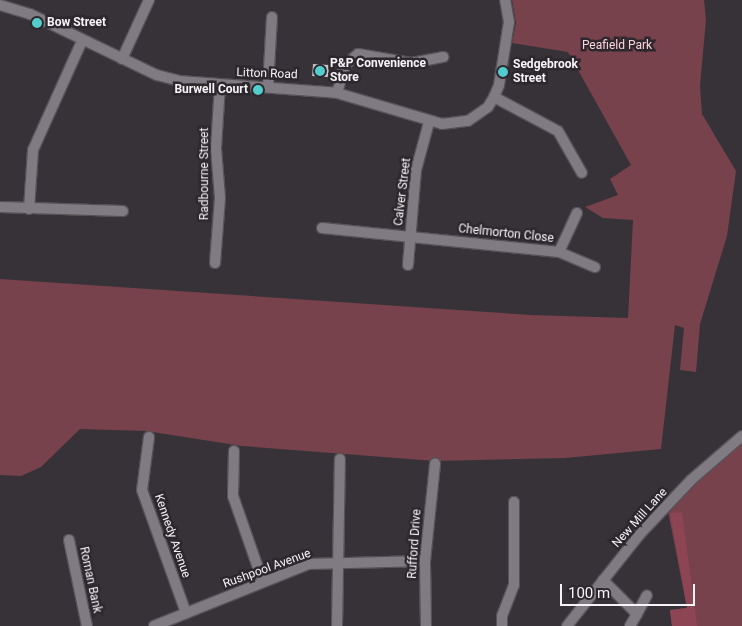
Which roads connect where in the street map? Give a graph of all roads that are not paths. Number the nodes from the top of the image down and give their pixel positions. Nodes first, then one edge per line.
1 (149, 0) edge
2 (505, 0) edge
3 (0, 6) edge
4 (272, 17) dead end
5 (82, 42) junction
6 (444, 57) dead end
7 (122, 59) junction
8 (220, 85) junction
9 (268, 86) junction
10 (337, 93) junction
11 (494, 97) junction
12 (429, 122) junction
13 (582, 173) dead end
14 (0, 207) edge
15 (29, 209) junction
16 (123, 211) dead end
17 (578, 213) dead end
18 (322, 228) dead end
19 (411, 236) junction
20 (559, 252) junction
21 (215, 263) dead end
22 (408, 265) dead end
23 (595, 267) dead end
24 (742, 436) edge
25 (150, 437) dead end
26 (234, 451) dead end
27 (340, 459) dead end
28 (434, 464) dead end
29 (514, 502) dead end
30 (69, 540) dead end
31 (337, 561) junction
32 (425, 561) junction
33 (603, 580) junction
34 (263, 582) junction
35 (647, 594) dead end
36 (186, 613) junction
37 (637, 614) junction
38 (87, 626) edge
39 (154, 626) edge
40 (338, 626) edge
41 (426, 626) edge
42 (502, 626) edge
43 (567, 626) edge
44 (630, 626) edge

1 - 7 street
2 - 11 street, Litton Road
3 - 5 street, Litton Road
4 - 9 street
5 - 7 street, Litton Road
5 - 15 street
6 - 10 street
7 - 8 street, Litton Road
8 - 9 street, Litton Road
8 - 21 street, Radbourne Street
9 - 10 street, Litton Road
10 - 12 street, Litton Road
11 - 12 street, Litton Road
11 - 13 street
12 - 19 street, Calver Street
14 - 15 street
15 - 16 street
17 - 20 street
18 - 19 street, Chelmorton Close
19 - 20 street, Chelmorton Close
19 - 22 street, Calver Street
20 - 23 street, Chelmorton Close
24 - 33 street, New Mill Lane
25 - 36 street, Kennedy Avenue
26 - 34 street
27 - 31 street
28 - 32 street, Rufford Drive
29 - 42 street
30 - 38 street, Roman Bank
31 - 32 street, Rushpool Avenue
31 - 34 street, Rushpool Avenue
31 - 40 street
32 - 41 street, Rufford Drive
33 - 37 street
33 - 43 street, New Mill Lane
34 - 36 street, Rushpool Avenue
35 - 37 street
36 - 39 street, Rushpool Avenue
37 - 44 street

